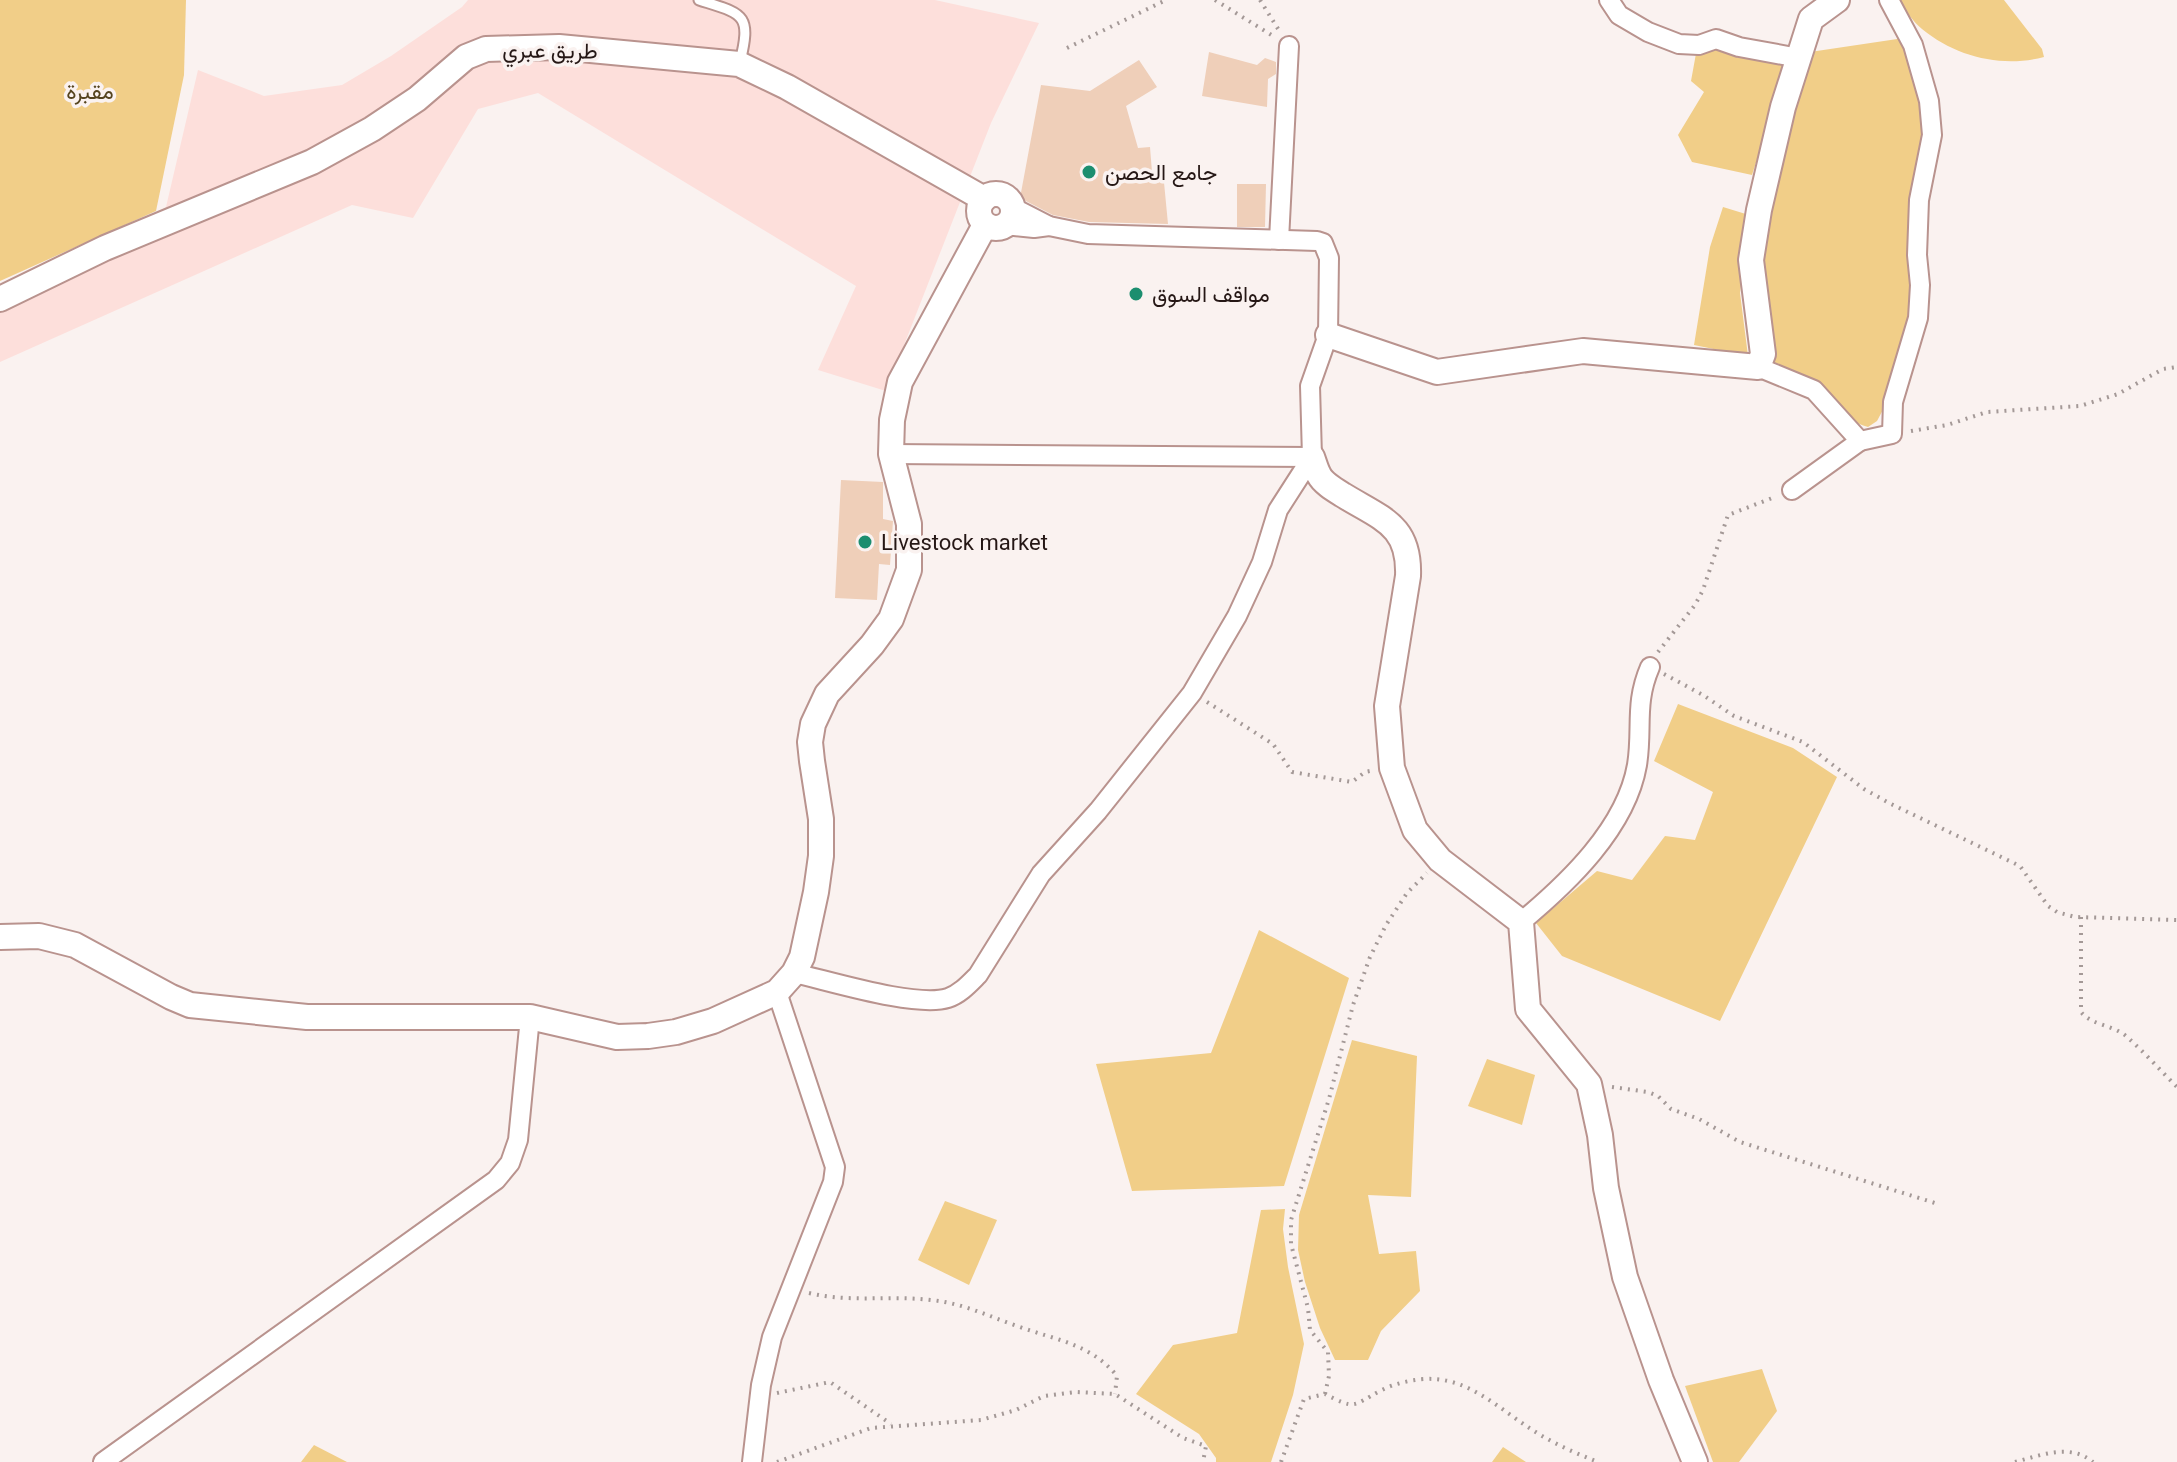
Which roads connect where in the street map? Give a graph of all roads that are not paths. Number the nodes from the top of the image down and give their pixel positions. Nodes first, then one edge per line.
1 (699, 0) edge
2 (1609, 0) edge
3 (1837, 0) edge
4 (1889, 0) edge
5 (1289, 46) road end
6 (1799, 58) junction
7 (739, 64) junction
8 (1001, 219) junction
9 (1279, 240) junction
10 (0, 299) edge
11 (1328, 335) junction
12 (1758, 367) junction
13 (1860, 441) junction
14 (891, 454) junction
15 (1312, 457) junction
16 (1792, 490) road end
17 (1650, 667) road end
18 (1521, 922) junction
19 (0, 937) edge
20 (794, 973) junction
21 (777, 992) junction
22 (530, 1017) junction
23 (103, 1462) edge
24 (752, 1462) edge
25 (1695, 1462) edge

1 - 7 lane
2 - 6 street
3 - 6 street
4 - 13 street
5 - 9 street
6 - 12 street
7 - 8 street, طريق عبري
7 - 10 street, طريق عبري
8 - 9 street
8 - 14 street
9 - 11 street
11 - 12 street
11 - 15 street
12 - 13 street
13 - 16 street
14 - 15 street
14 - 20 street
15 - 18 street
15 - 20 street
17 - 18 street
18 - 25 street
19 - 22 street
20 - 21 street
21 - 22 street
21 - 24 street
22 - 23 street

